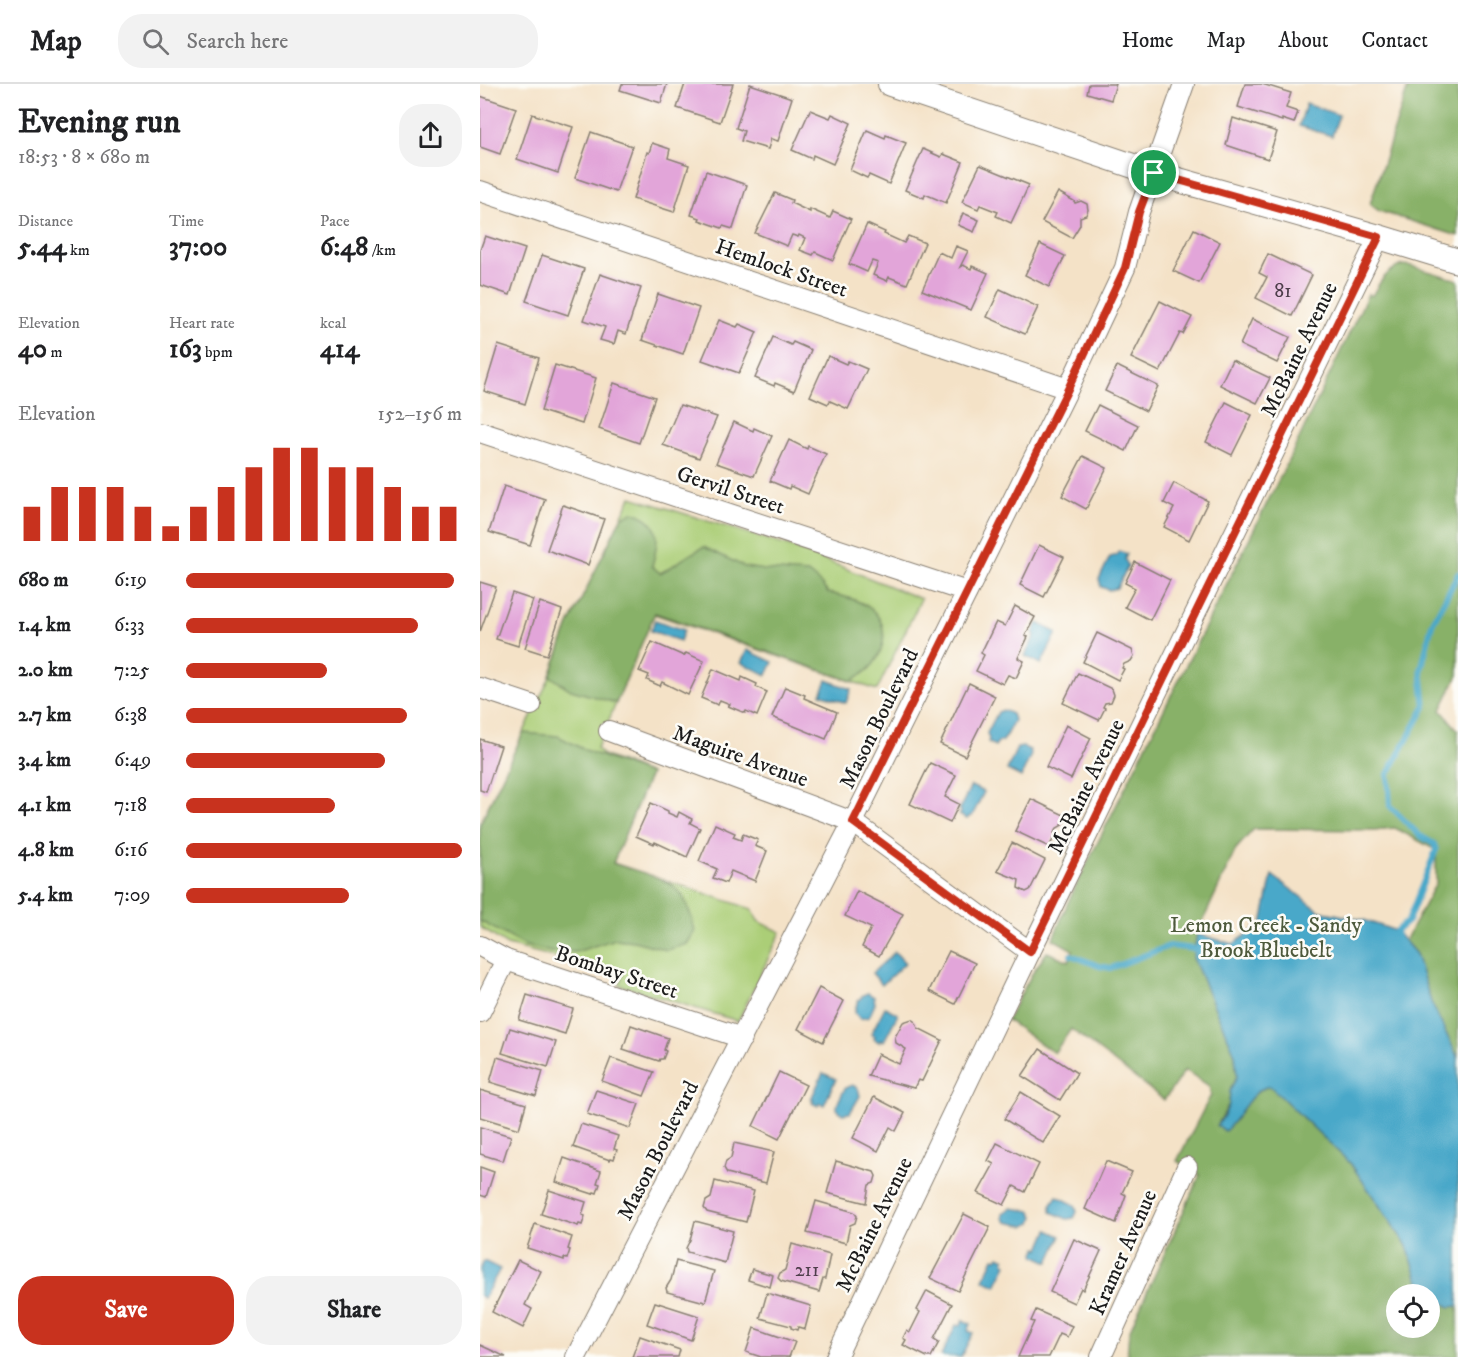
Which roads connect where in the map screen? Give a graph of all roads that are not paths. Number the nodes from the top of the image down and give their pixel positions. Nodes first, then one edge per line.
1 (890, 84) edge
2 (1184, 84) edge
3 (1154, 173) junction
4 (480, 191) edge
5 (1379, 237) junction
6 (1458, 261) edge
7 (1068, 389) junction
8 (480, 432) edge
9 (967, 592) junction
10 (480, 688) edge
11 (531, 705) dead end
12 (609, 731) dead end
13 (853, 822) junction
14 (480, 946) edge
15 (1030, 952) junction
16 (506, 960) junction
17 (480, 1012) edge
18 (742, 1038) junction
19 (1186, 1167) dead end
20 (576, 1357) edge
21 (836, 1357) edge
22 (1101, 1357) edge

1 - 3 street
2 - 3 street, Mason Boulevard
3 - 5 street
3 - 7 street, Mason Boulevard
4 - 7 street, Hemlock Street
5 - 6 street
5 - 15 street, McBaine Avenue
7 - 9 street, Mason Boulevard
8 - 9 street, Gervil Street
9 - 13 street, Mason Boulevard
10 - 11 street
12 - 13 street, Maguire Avenue
13 - 15 street, Maguire Avenue
13 - 18 street, Mason Boulevard
14 - 16 street, Bombay Street
15 - 21 street, McBaine Avenue
16 - 17 street
16 - 18 street, Bombay Street
18 - 20 street, Mason Boulevard
19 - 22 street, Kramer Avenue

